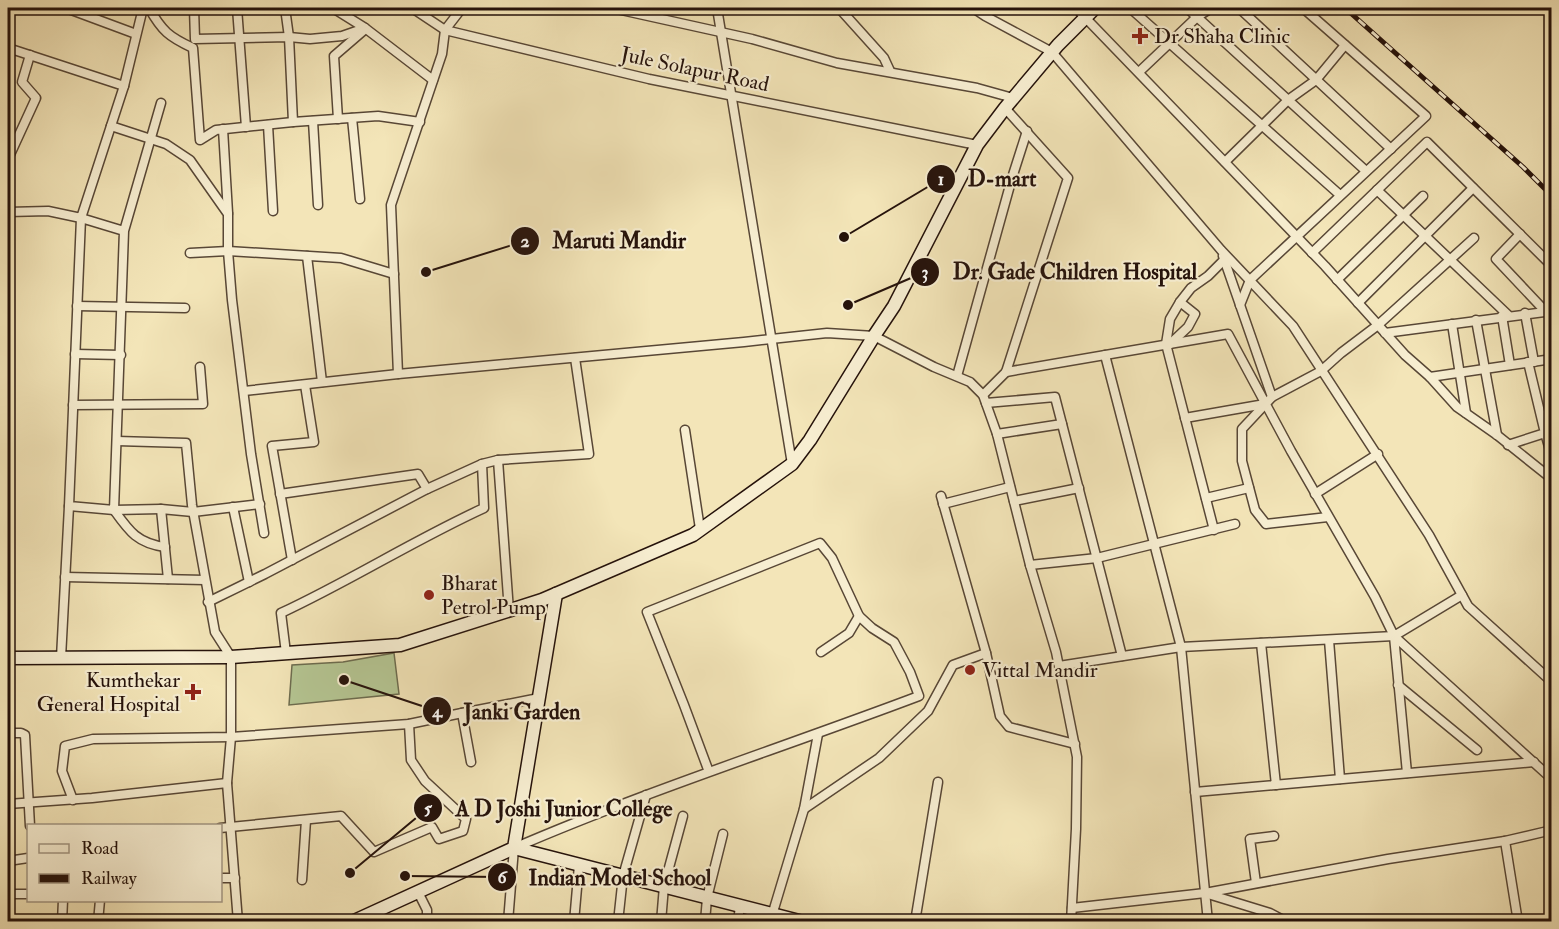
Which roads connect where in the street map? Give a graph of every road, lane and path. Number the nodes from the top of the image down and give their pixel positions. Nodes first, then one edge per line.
1 (66, 8) edge
2 (142, 8) edge
3 (149, 8) edge
4 (194, 8) edge
5 (237, 8) edge
6 (285, 8) edge
7 (333, 8) edge
8 (412, 8) edge
9 (462, 8) edge
10 (612, 8) edge
11 (717, 8) edge
12 (840, 8) edge
13 (973, 8) edge
14 (1076, 8) edge
15 (1095, 8) edge
16 (1130, 8) edge
17 (1187, 8) edge
18 (1211, 8) edge
19 (1239, 8) edge
20 (1303, 8) edge
21 (1197, 17) junction
22 (1084, 19) junction
23 (365, 28) junction
24 (445, 30) junction
25 (721, 31) junction
26 (136, 33) junction
27 (240, 37) junction
28 (289, 37) junction
29 (1169, 41) junction
30 (1345, 45) junction
31 (8, 48) edge
32 (1052, 52) junction
33 (30, 55) junction
34 (890, 71) junction
35 (1139, 72) junction
36 (434, 80) junction
37 (1316, 80) junction
38 (124, 86) junction
39 (733, 96) junction
40 (1288, 100) junction
41 (161, 103) dead end
42 (1009, 103) junction
43 (352, 118) junction
44 (338, 119) junction
45 (313, 121) junction
46 (293, 122) junction
47 (420, 122) junction
48 (268, 125) junction
49 (1263, 125) junction
50 (111, 126) junction
51 (246, 127) junction
52 (223, 129) junction
53 (1027, 131) junction
54 (151, 138) junction
55 (978, 145) junction
56 (1391, 148) junction
57 (8, 159) edge
58 (1225, 162) junction
59 (1366, 171) junction
60 (1473, 188) junction
61 (1377, 190) junction
62 (1340, 195) junction
63 (1423, 196) dead end
64 (360, 199) dead end
65 (318, 205) dead end
66 (273, 211) dead end
67 (8, 212) edge
68 (228, 214) junction
69 (1403, 215) junction
70 (81, 218) junction
71 (124, 231) junction
72 (1520, 234) junction
73 (1296, 236) junction
74 (1425, 236) junction
75 (1474, 238) dead end
76 (1221, 250) junction
77 (228, 251) junction
78 (190, 253) dead end
79 (1312, 253) junction
80 (308, 256) junction
81 (1225, 259) junction
82 (1449, 259) junction
83 (1551, 266) edge
84 (394, 274) junction
85 (1250, 280) junction
86 (1337, 280) junction
87 (1180, 302) junction
88 (1358, 303) junction
89 (1240, 305) junction
90 (77, 306) junction
91 (122, 307) junction
92 (185, 308) dead end
93 (1550, 312) edge
94 (1524, 313) junction
95 (1505, 316) junction
96 (1476, 320) junction
97 (1452, 324) junction
98 (1378, 325) junction
99 (1385, 333) junction
100 (874, 336) junction
101 (770, 340) junction
102 (1168, 344) junction
103 (75, 354) junction
104 (121, 355) junction
105 (1105, 355) junction
106 (575, 358) junction
107 (1551, 359) edge
108 (1531, 362) junction
109 (1510, 364) junction
110 (200, 368) dead end
111 (1485, 368) junction
112 (1321, 371) junction
113 (1006, 372) junction
114 (1460, 373) junction
115 (398, 374) junction
116 (957, 376) junction
117 (1430, 377) junction
118 (321, 382) junction
119 (305, 385) junction
120 (244, 391) junction
121 (985, 399) junction
122 (1269, 401) junction
123 (73, 405) junction
124 (119, 405) junction
125 (1466, 413) junction
126 (1185, 418) junction
127 (1062, 424) junction
128 (685, 430) dead end
129 (1548, 432) edge
130 (996, 434) junction
131 (1497, 435) junction
132 (117, 441) junction
133 (1508, 445) junction
134 (1377, 454) junction
135 (1551, 457) edge
136 (498, 460) junction
137 (482, 464) junction
138 (792, 464) junction
139 (1551, 479) edge
140 (1010, 487) junction
141 (1079, 488) junction
142 (1249, 488) junction
143 (427, 489) junction
144 (280, 494) junction
145 (1315, 494) junction
146 (1206, 498) junction
147 (1014, 501) junction
148 (260, 504) junction
149 (69, 506) junction
150 (233, 507) junction
151 (161, 509) junction
152 (114, 510) junction
153 (193, 512) junction
154 (1328, 517) junction
155 (1235, 524) dead end
156 (700, 529) junction
157 (1214, 530) junction
158 (264, 533) dead end
159 (1154, 546) junction
160 (165, 547) junction
161 (1097, 558) junction
162 (292, 560) junction
163 (1030, 564) junction
164 (65, 577) junction
165 (168, 579) junction
166 (205, 580) junction
167 (249, 582) junction
168 (556, 594) junction
169 (1462, 595) junction
170 (208, 602) junction
171 (509, 611) junction
172 (859, 616) junction
173 (1394, 636) junction
174 (1329, 640) junction
175 (1262, 643) junction
176 (1181, 647) junction
177 (821, 652) dead end
178 (286, 653) junction
179 (986, 654) junction
180 (1122, 656) junction
181 (231, 657) junction
182 (8, 658) edge
183 (62, 658) junction
184 (1059, 666) junction
185 (1551, 682) edge
186 (1398, 685) junction
187 (539, 698) junction
188 (462, 713) junction
189 (409, 724) junction
190 (8, 733) edge
191 (818, 734) junction
192 (231, 737) junction
193 (1075, 744) junction
194 (1477, 750) dead end
195 (471, 762) dead end
196 (1533, 762) junction
197 (709, 772) junction
198 (1407, 773) junction
199 (1341, 779) junction
200 (1551, 779) edge
201 (938, 782) dead end
202 (227, 783) junction
203 (1276, 785) junction
204 (1195, 792) junction
205 (646, 795) junction
206 (73, 800) junction
207 (29, 803) junction
208 (8, 804) edge
209 (804, 809) junction
210 (683, 816) dead end
211 (306, 820) junction
212 (30, 824) edge
213 (222, 828) edge
214 (231, 828) junction
215 (1551, 830) edge
216 (723, 834) dead end
217 (1274, 836) dead end
218 (1505, 841) junction
219 (514, 848) junction
220 (27, 858) edge
221 (8, 861) edge
222 (579, 865) junction
223 (623, 876) junction
224 (222, 878) edge
225 (234, 878) junction
226 (302, 880) dead end
227 (1256, 883) junction
228 (664, 886) junction
229 (8, 892) edge
230 (418, 892) junction
231 (1205, 893) junction
232 (27, 894) edge
233 (707, 898) junction
234 (63, 902) edge
235 (100, 902) edge
236 (740, 906) junction
237 (1072, 908) junction
238 (378, 916) edge
239 (771, 918) edge
240 (10, 921) edge
241 (62, 921) edge
242 (98, 921) edge
243 (238, 921) edge
244 (351, 921) edge
245 (427, 921) edge
246 (508, 921) edge
247 (574, 921) edge
248 (618, 921) edge
249 (661, 921) edge
250 (705, 921) edge
251 (738, 921) edge
252 (803, 921) edge
253 (915, 921) edge
254 (1071, 921) edge
255 (1208, 921) edge
256 (1287, 921) edge
257 (1518, 921) edge

1 - 26 street
2 - 26 street
3 - 52 street
4 - 27 street
5 - 27 street
6 - 28 street
7 - 23 street
8 - 24 street, Jule Solapur Road
9 - 24 street
10 - 25 street
11 - 25 street
12 - 34 street
13 - 32 street
14 - 22 street
15 - 22 street
16 - 29 street
17 - 21 street
18 - 21 street
19 - 37 street
20 - 30 street
21 - 29 street
21 - 40 street
22 - 32 street
22 - 35 street
23 - 28 street
23 - 36 street
23 - 44 street
24 - 36 street
24 - 39 street, Jule Solapur Road
25 - 34 street
25 - 39 street
26 - 38 street
27 - 28 street
27 - 51 street
28 - 46 street
29 - 35 street
29 - 49 street
30 - 37 street
30 - 56 street
31 - 33 street
32 - 42 street
32 - 76 street
33 - 38 street
33 - 57 street
34 - 42 street
35 - 58 street
36 - 47 street
37 - 40 street
37 - 56 street
38 - 50 street
39 - 55 street, Jule Solapur Road
39 - 101 street
40 - 49 street
40 - 59 street
41 - 54 street
42 - 53 street
42 - 55 street
43 - 44 street
43 - 47 street
43 - 64 street
44 - 45 street
45 - 46 street
45 - 65 street
46 - 48 street
47 - 84 street
48 - 51 street
48 - 66 street
49 - 58 street
49 - 62 street
50 - 54 street
50 - 70 street
51 - 52 street
52 - 68 street
53 - 113 street
53 - 116 street
54 - 68 street
54 - 71 street
55 - 100 street
56 - 59 street
58 - 73 street
59 - 62 street
60 - 61 street
60 - 72 street
60 - 74 street
61 - 69 street
61 - 79 street
62 - 73 street
63 - 69 street
67 - 70 street
68 - 77 street
69 - 74 street
69 - 86 street
70 - 71 street
70 - 90 street
71 - 91 street
72 - 83 street
72 - 93 street
73 - 79 street
73 - 85 street
74 - 82 street
74 - 88 street
75 - 82 street
76 - 81 street
76 - 85 street
77 - 78 street
77 - 80 street
77 - 120 street
79 - 86 street
80 - 84 street
80 - 118 street
81 - 87 street
81 - 89 street
82 - 95 street
82 - 98 street
84 - 115 street
85 - 89 street
85 - 112 street
86 - 88 street
87 - 102 street
87 - 102 street
88 - 98 street
89 - 122 street
90 - 91 street
90 - 103 street
91 - 92 street
91 - 104 street
93 - 94 street
94 - 95 street
94 - 108 street
95 - 96 street
95 - 109 street
96 - 97 street
96 - 111 street
97 - 99 street
97 - 114 street
98 - 99 street
98 - 112 street
99 - 117 street
100 - 101 street
100 - 116 street
100 - 138 street
101 - 106 street
101 - 138 street
102 - 105 street
102 - 122 street
102 - 126 street
103 - 104 street
103 - 123 street
104 - 124 street
105 - 113 street
105 - 159 street
106 - 115 street
106 - 136 street
107 - 108 street
108 - 109 street
108 - 129 street
109 - 111 street
110 - 124 street
111 - 114 street
111 - 131 street
112 - 122 street
112 - 134 street
113 - 121 street
114 - 117 street
114 - 125 street
115 - 118 street
116 - 121 street
117 - 125 street
118 - 119 street
119 - 120 street
119 - 144 street
120 - 148 street
121 - 127 street
121 - 130 street
122 - 126 street
122 - 142 street
122 - 145 street
123 - 124 street
123 - 149 street
124 - 132 street
125 - 131 street
126 - 146 street
127 - 130 street
127 - 141 street
128 - 156 street
129 - 133 street
129 - 135 street
130 - 140 street
131 - 133 street
132 - 152 street
132 - 153 street
133 - 139 street
134 - 145 street
134 - 169 street
136 - 137 street
136 - 171 street
137 - 143 street
137 - 178 street
138 - 156 street
140 - 147 street
140 - 179 street
141 - 147 street
141 - 161 street
142 - 146 street
142 - 154 street
143 - 144 street
143 - 162 street
144 - 162 street
145 - 154 street
146 - 157 street
147 - 163 street
148 - 150 street
148 - 158 street
149 - 152 street
149 - 164 street
150 - 153 street
150 - 167 street
151 - 152 street
151 - 153 street
151 - 160 street
152 - 160 street
153 - 166 street
154 - 173 street
155 - 157 street
156 - 168 street
157 - 159 street
159 - 161 street
159 - 176 street
160 - 165 street
161 - 163 street
161 - 180 street
162 - 167 street
163 - 184 street
164 - 165 street
164 - 183 street
165 - 166 street
166 - 170 street
167 - 170 street
168 - 171 street
168 - 187 street
169 - 173 street
169 - 185 street
170 - 181 street
171 - 178 street
172 - 177 street
172 - 191 street
172 - 197 street
173 - 174 street
173 - 186 street
173 - 196 street
174 - 175 street
174 - 199 street
175 - 176 street
175 - 203 street
176 - 180 street
176 - 204 street
178 - 181 street
179 - 193 street
179 - 209 street
180 - 184 street
181 - 183 street
181 - 192 street
182 - 183 street
184 - 193 street
186 - 194 street
186 - 198 street
187 - 188 street
187 - 219 street
188 - 189 street
188 - 195 street
189 - 192 street
189 - 211 street
190 - 207 street
191 - 197 street
191 - 209 street
192 - 202 street
192 - 206 street
193 - 237 street
196 - 198 street
196 - 200 street
197 - 205 street
198 - 199 street
199 - 203 street
201 - 253 street
202 - 206 street
202 - 214 street
203 - 204 street
204 - 231 street
205 - 219 street
205 - 223 street
206 - 207 street
207 - 208 street
207 - 212 street
209 - 239 street
210 - 228 street
211 - 214 street
211 - 226 street
213 - 214 street
214 - 225 street
215 - 218 street
216 - 233 street
217 - 227 street
218 - 227 street
218 - 257 street
219 - 222 street
219 - 230 street
219 - 246 street
220 - 221 street
222 - 223 street
222 - 247 street
223 - 228 street
223 - 248 street
224 - 225 street
225 - 243 street
227 - 231 street
228 - 233 street
228 - 249 street
229 - 232 street
229 - 240 street
230 - 238 street
230 - 245 street
231 - 237 street
231 - 255 street
231 - 256 street
233 - 236 street
233 - 250 street
234 - 241 street
235 - 242 street
236 - 239 street
236 - 251 street
237 - 254 street
238 - 244 street
239 - 252 street

